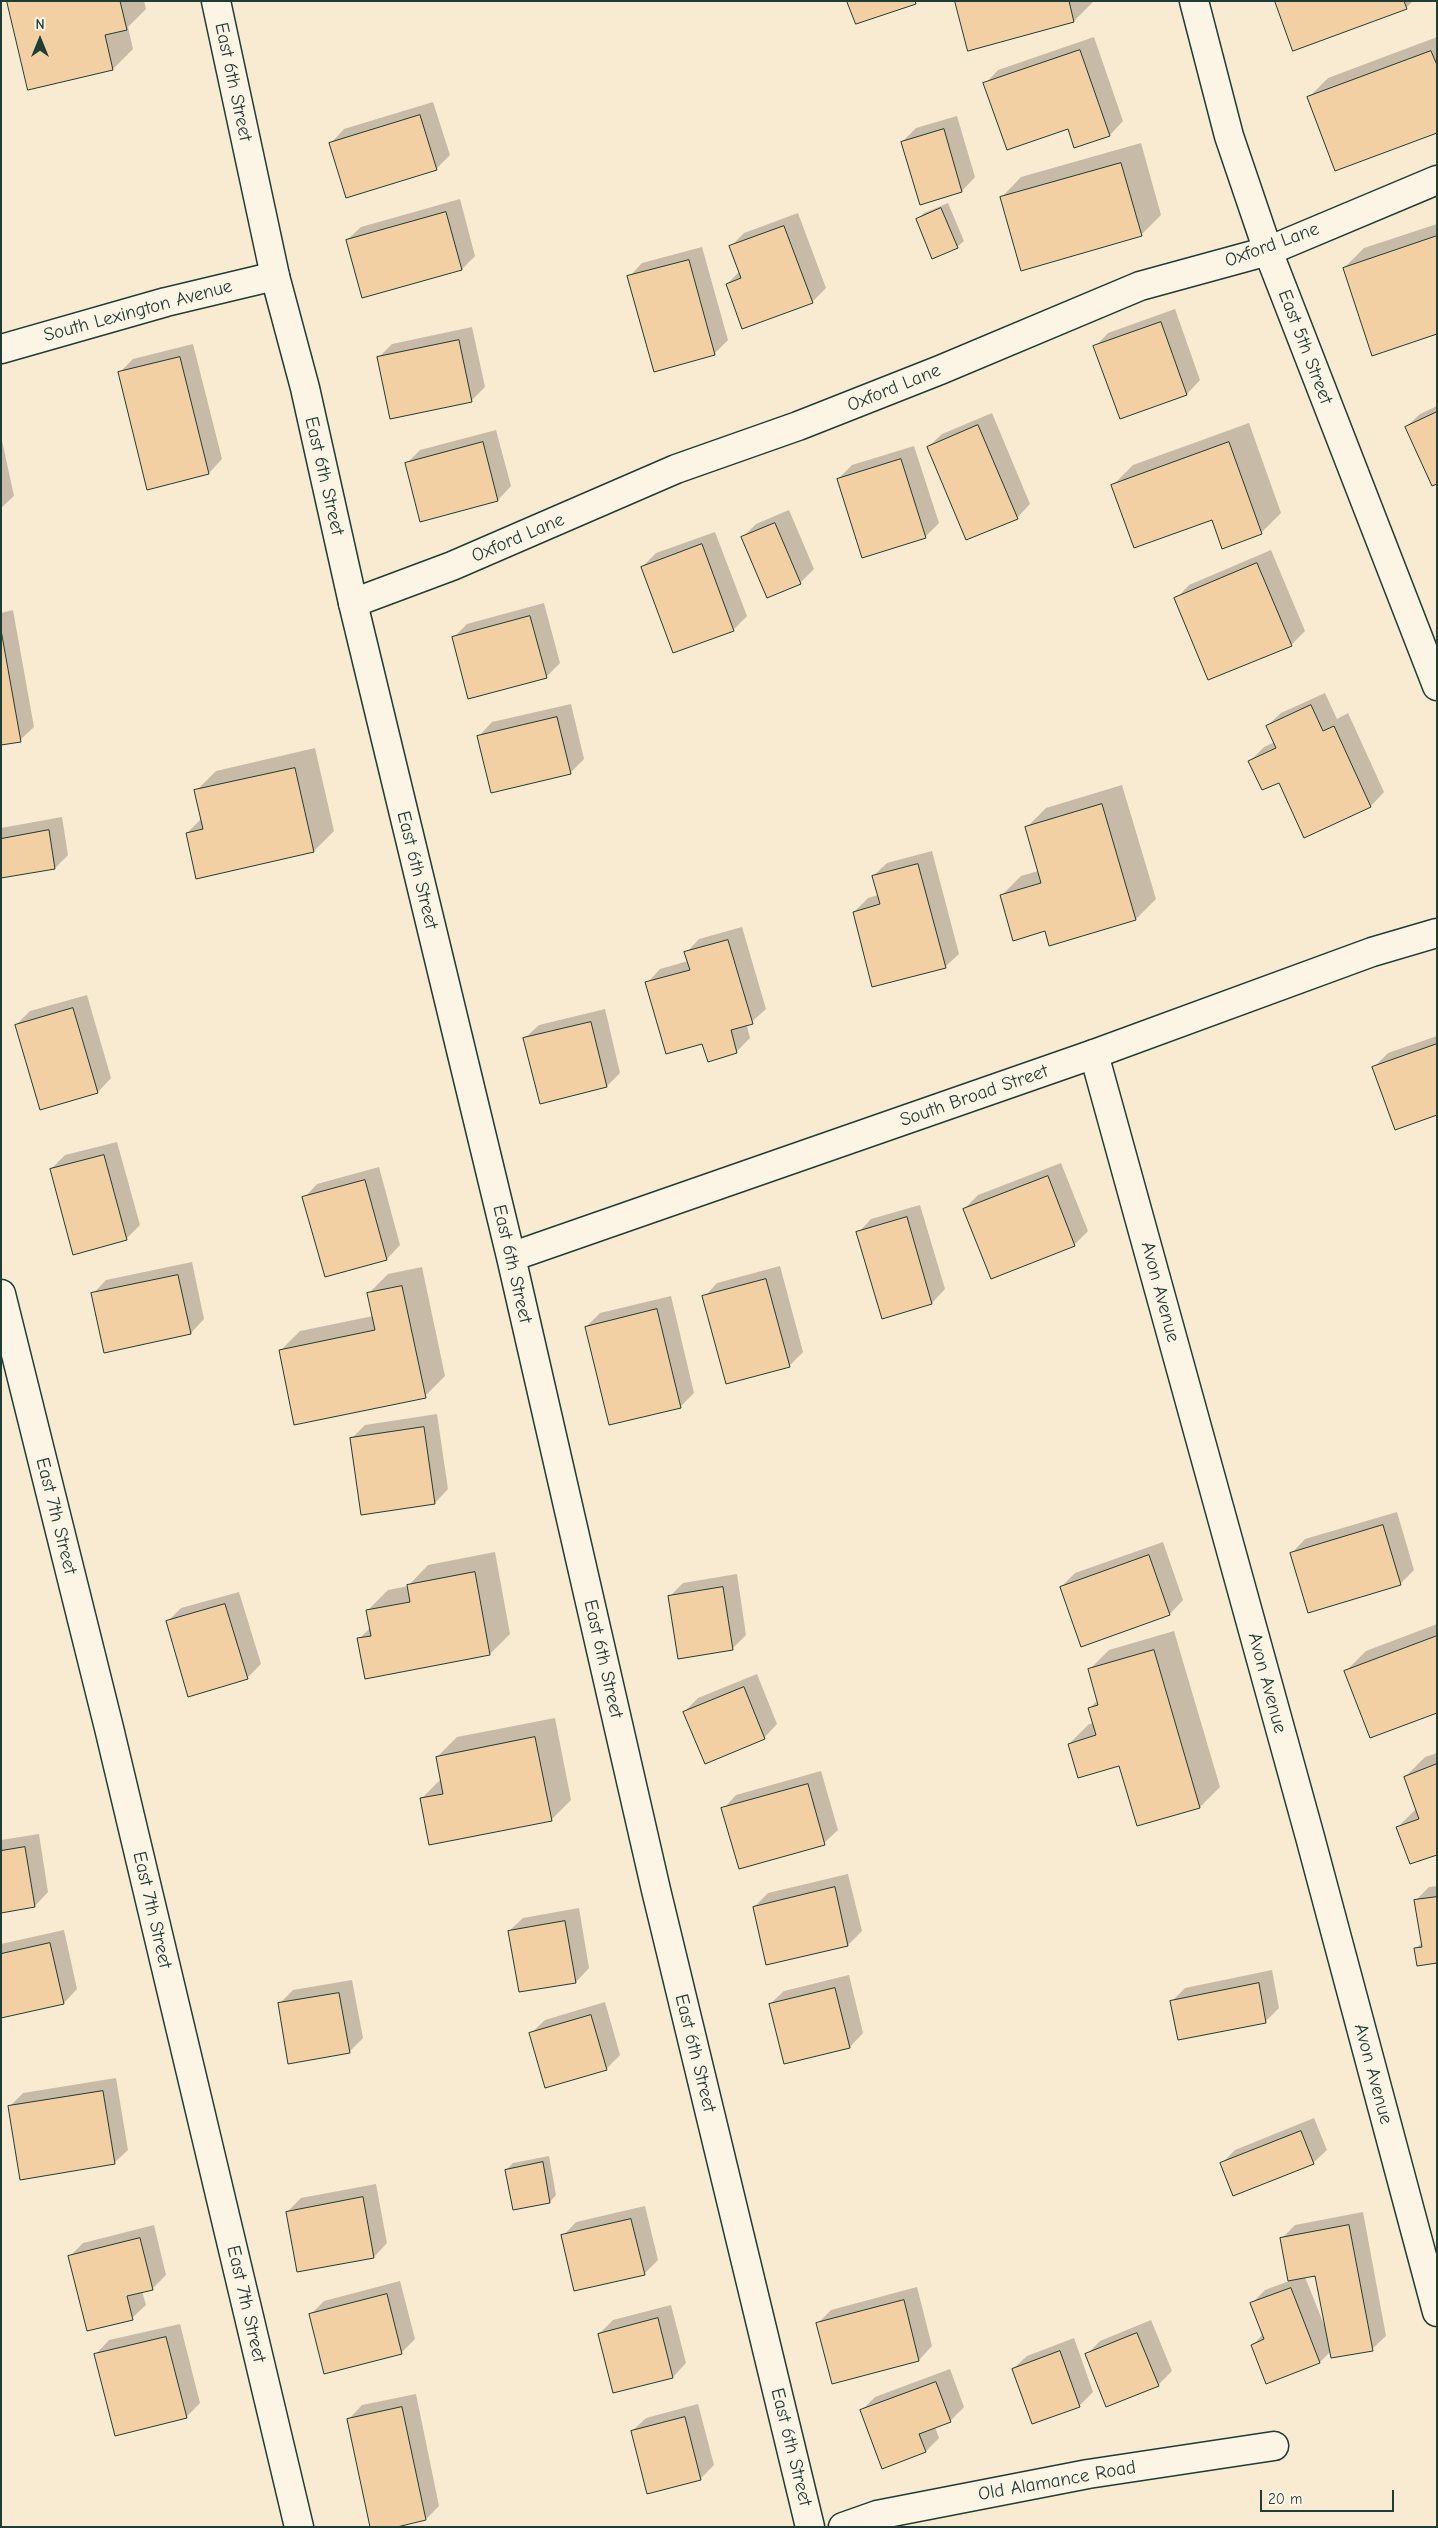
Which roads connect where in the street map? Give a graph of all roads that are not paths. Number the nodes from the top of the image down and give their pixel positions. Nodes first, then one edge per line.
1 (216, 1) edge
2 (1194, 1) edge
3 (1437, 180) edge
4 (1268, 251) junction
5 (275, 276) junction
6 (1, 349) edge
7 (353, 603) junction
8 (1437, 686) edge
9 (1437, 933) edge
10 (1094, 1054) junction
11 (511, 1257) junction
12 (1, 1294) edge
13 (1437, 2312) edge
14 (1274, 2446) dead end
15 (299, 2527) edge
16 (810, 2527) edge
17 (844, 2527) edge

1 - 5 street, East 6th Street
2 - 4 street, East 5th Street
3 - 4 street, Oxford Lane
4 - 7 street, Oxford Lane
4 - 8 street, East 5th Street
5 - 6 street, South Lexington Avenue
5 - 7 street, East 6th Street
7 - 11 street, East 6th Street
9 - 10 street, South Broad Street
10 - 11 street, South Broad Street
10 - 13 street, Avon Avenue
11 - 16 street, East 6th Street
12 - 15 street, East 7th Street
14 - 17 street, Old Alamance Road

